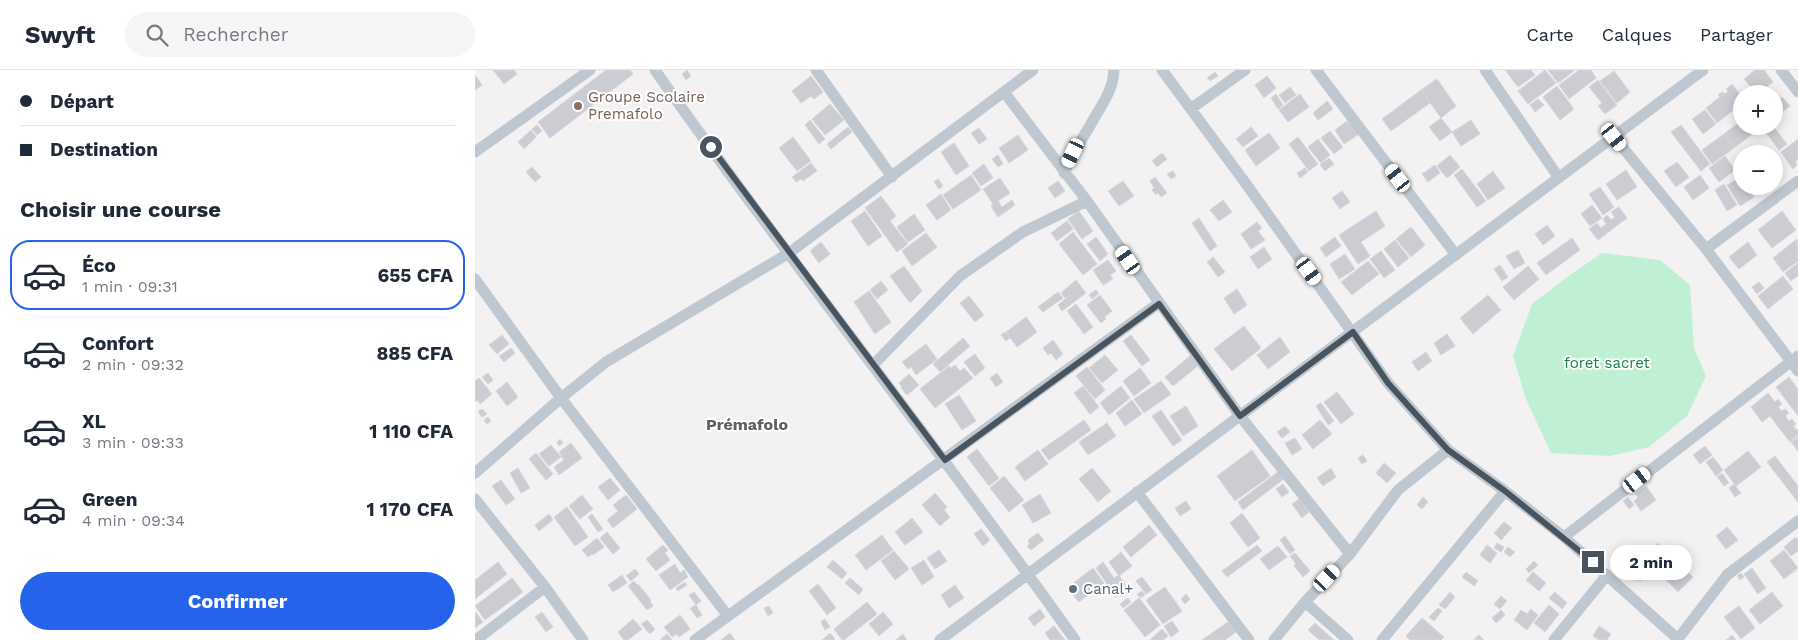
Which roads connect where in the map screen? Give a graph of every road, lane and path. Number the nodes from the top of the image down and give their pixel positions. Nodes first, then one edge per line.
1 (590, 70) edge
2 (655, 70) edge
3 (816, 70) edge
4 (1033, 70) edge
5 (1114, 70) edge
6 (1162, 70) edge
7 (1245, 70) edge
8 (1316, 70) edge
9 (1485, 70) edge
10 (1703, 70) edge
11 (1781, 70) edge
12 (1004, 92) junction
13 (1798, 92) edge
14 (1191, 108) junction
15 (1614, 137) junction
16 (475, 152) edge
17 (1064, 173) junction
18 (891, 177) junction
19 (1559, 178) junction
20 (1798, 181) edge
21 (1087, 201) junction
22 (1705, 249) junction
23 (789, 253) junction
24 (1456, 255) junction
25 (475, 278) edge
26 (1159, 304) junction
27 (1353, 332) junction
28 (1794, 359) edge
29 (873, 365) junction
30 (1798, 371) edge
31 (561, 398) junction
32 (1240, 416) junction
33 (1448, 450) junction
34 (945, 460) junction
35 (475, 474) edge
36 (1505, 491) junction
37 (1137, 492) junction
38 (475, 499) edge
39 (1798, 521) edge
40 (1564, 537) junction
41 (1350, 554) junction
42 (1028, 574) junction
43 (1607, 575) junction
44 (545, 587) junction
45 (1305, 602) junction
46 (729, 616) junction
47 (476, 640) edge
48 (583, 640) edge
49 (695, 640) edge
50 (940, 640) edge
51 (1075, 640) edge
52 (1249, 640) edge
53 (1274, 640) edge
54 (1348, 640) edge
55 (1382, 640) edge
56 (1554, 640) edge
57 (1678, 640) edge

1 - 16 street
2 - 23 street
3 - 18 street
4 - 12 street
5 - 17 street
6 - 14 street
7 - 14 street
8 - 24 street
9 - 19 street
10 - 15 street
11 - 13 street
12 - 17 street
12 - 18 street
14 - 27 street
15 - 19 street
15 - 22 street
17 - 21 street
18 - 23 street
19 - 24 street
20 - 22 street
21 - 26 street
21 - 29 street
22 - 28 street
23 - 29 street
23 - 31 street
24 - 27 street
25 - 31 street
26 - 32 street
26 - 34 street
27 - 32 street
27 - 33 street
28 - 30 street
28 - 40 street
29 - 34 street
31 - 35 street
31 - 46 street
32 - 37 street
32 - 41 street
33 - 36 street
33 - 41 street
34 - 42 street
34 - 46 street
36 - 40 street
36 - 55 street
37 - 42 street
37 - 52 street
38 - 44 street
39 - 57 street
40 - 43 street
41 - 45 street
42 - 50 street
42 - 51 street
43 - 56 street
43 - 57 street
44 - 47 street
44 - 48 street
45 - 53 street
45 - 54 street
46 - 49 street

